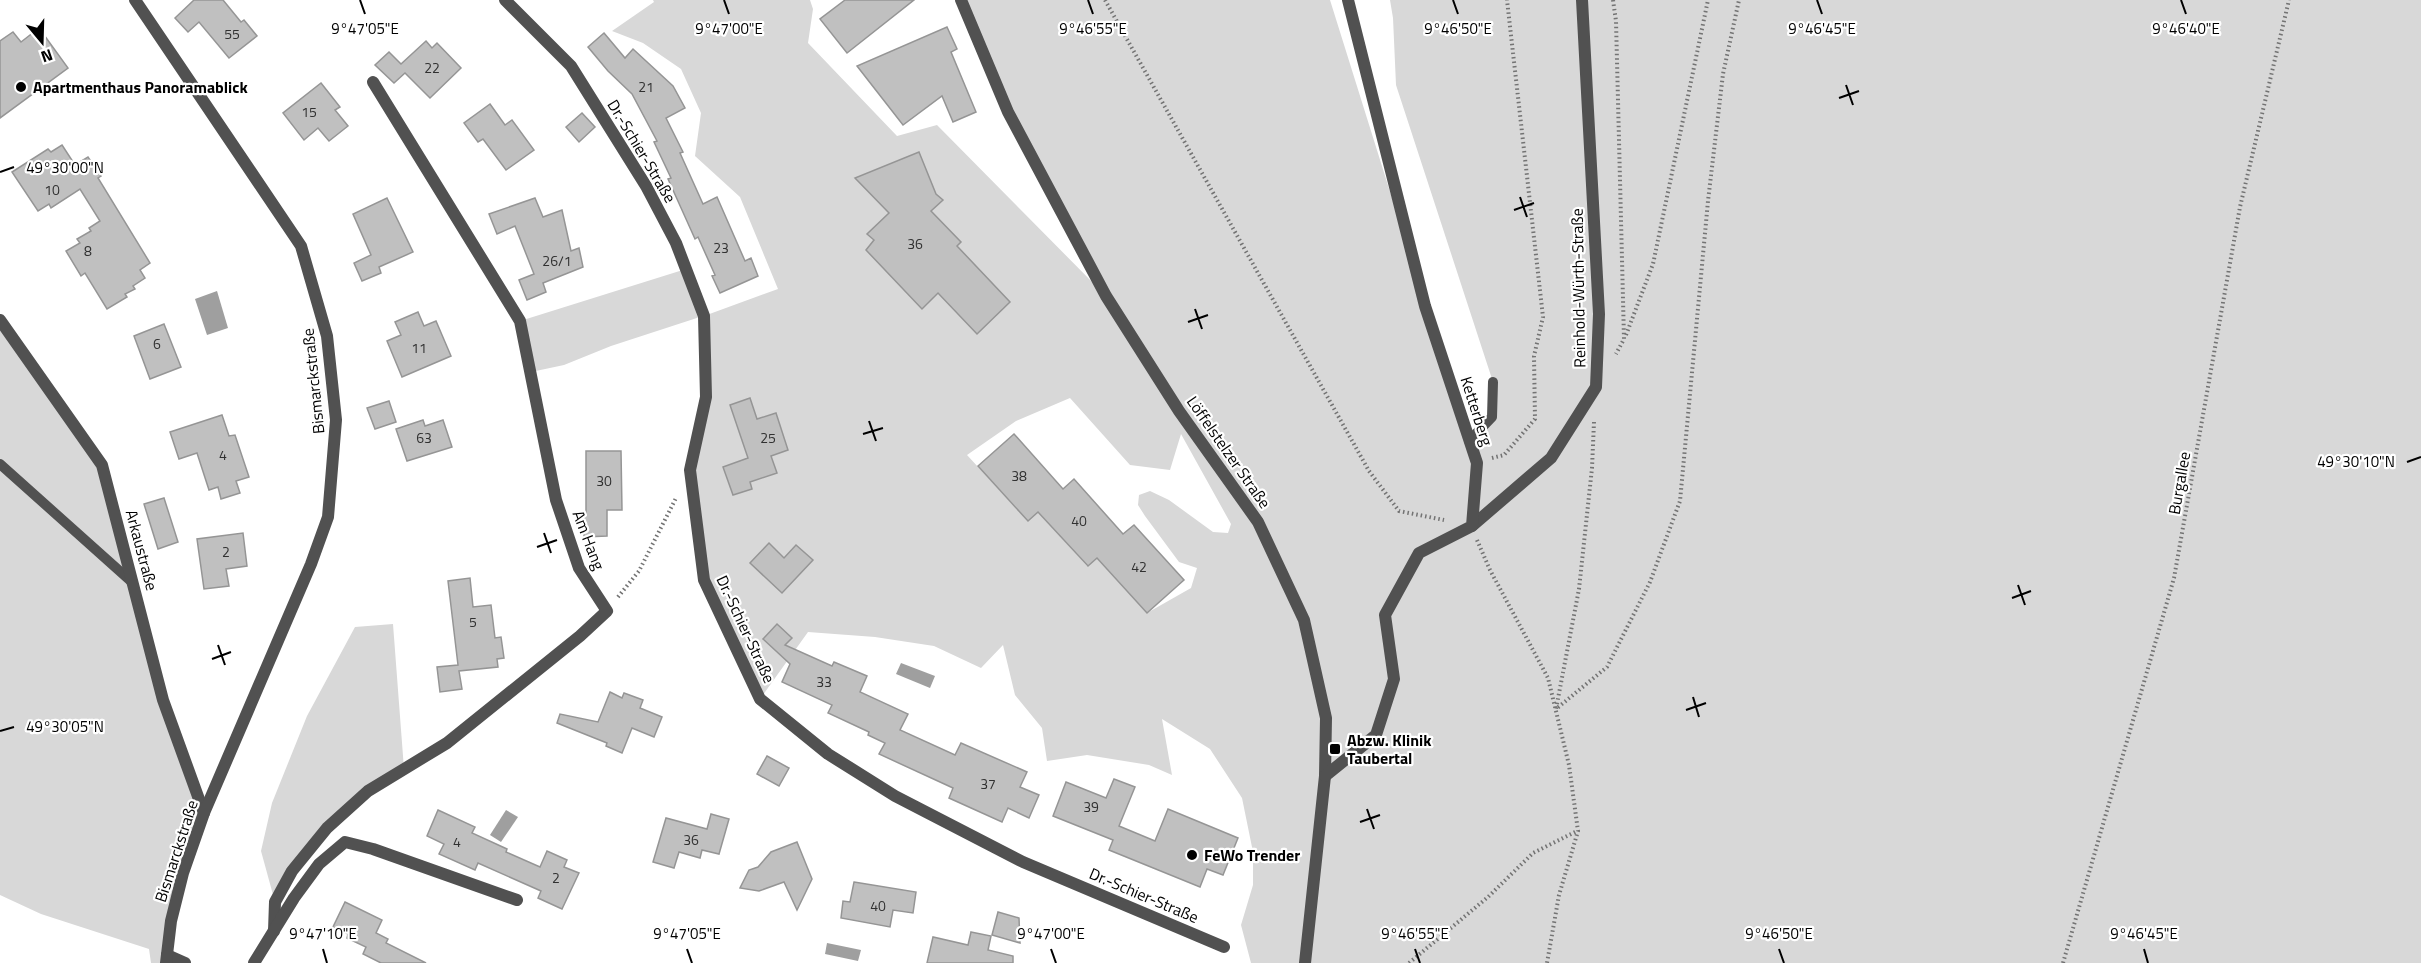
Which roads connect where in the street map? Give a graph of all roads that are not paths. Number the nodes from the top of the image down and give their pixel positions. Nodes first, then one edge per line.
1 (135, 0) edge
2 (505, 0) edge
3 (961, 0) edge
4 (1348, 0) edge
5 (1582, 0) edge
6 (373, 82) dead end
7 (0, 320) edge
8 (1493, 382) dead end
9 (1469, 441) junction
10 (0, 464) edge
11 (1472, 526) junction
12 (134, 583) junction
13 (1325, 776) junction
14 (204, 813) junction
15 (517, 900) dead end
16 (274, 931) junction
17 (1224, 947) dead end
18 (167, 959) edge
19 (185, 963) edge
20 (254, 963) edge
21 (1305, 963) edge

1 - 14 street, Bismarckstraße
2 - 17 street, Dr.-Schier-Straße
3 - 13 street, Löffelstelzer Straße
4 - 9 street, Ketterberg
5 - 11 street, Reinhold-Würth-Straße
6 - 16 street, Am Hang
7 - 12 street, Arkaustraße
8 - 9 lane
9 - 11 street, Ketterberg
10 - 12 lane
11 - 13 street
12 - 14 street, Arkaustraße
13 - 21 street, Löffelstelzer Straße
14 - 18 street, Bismarckstraße
15 - 16 street
16 - 20 street
18 - 19 street

